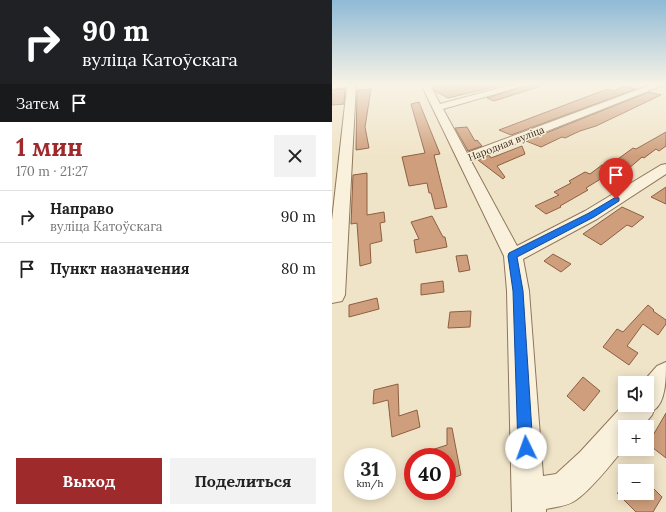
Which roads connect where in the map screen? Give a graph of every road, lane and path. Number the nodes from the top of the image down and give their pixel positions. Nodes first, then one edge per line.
1 (350, 108) edge
2 (437, 108) edge
3 (600, 108) edge
4 (463, 159) junction
5 (666, 168) edge
6 (513, 256) junction
7 (334, 295) dead end
8 (666, 375) edge
9 (654, 390) edge
10 (636, 412) edge
11 (528, 504) edge

1 - 7 street
2 - 4 street
3 - 4 street, Народная вуліца
4 - 6 street
5 - 6 street
6 - 11 street
8 - 9 street
10 - 11 street

